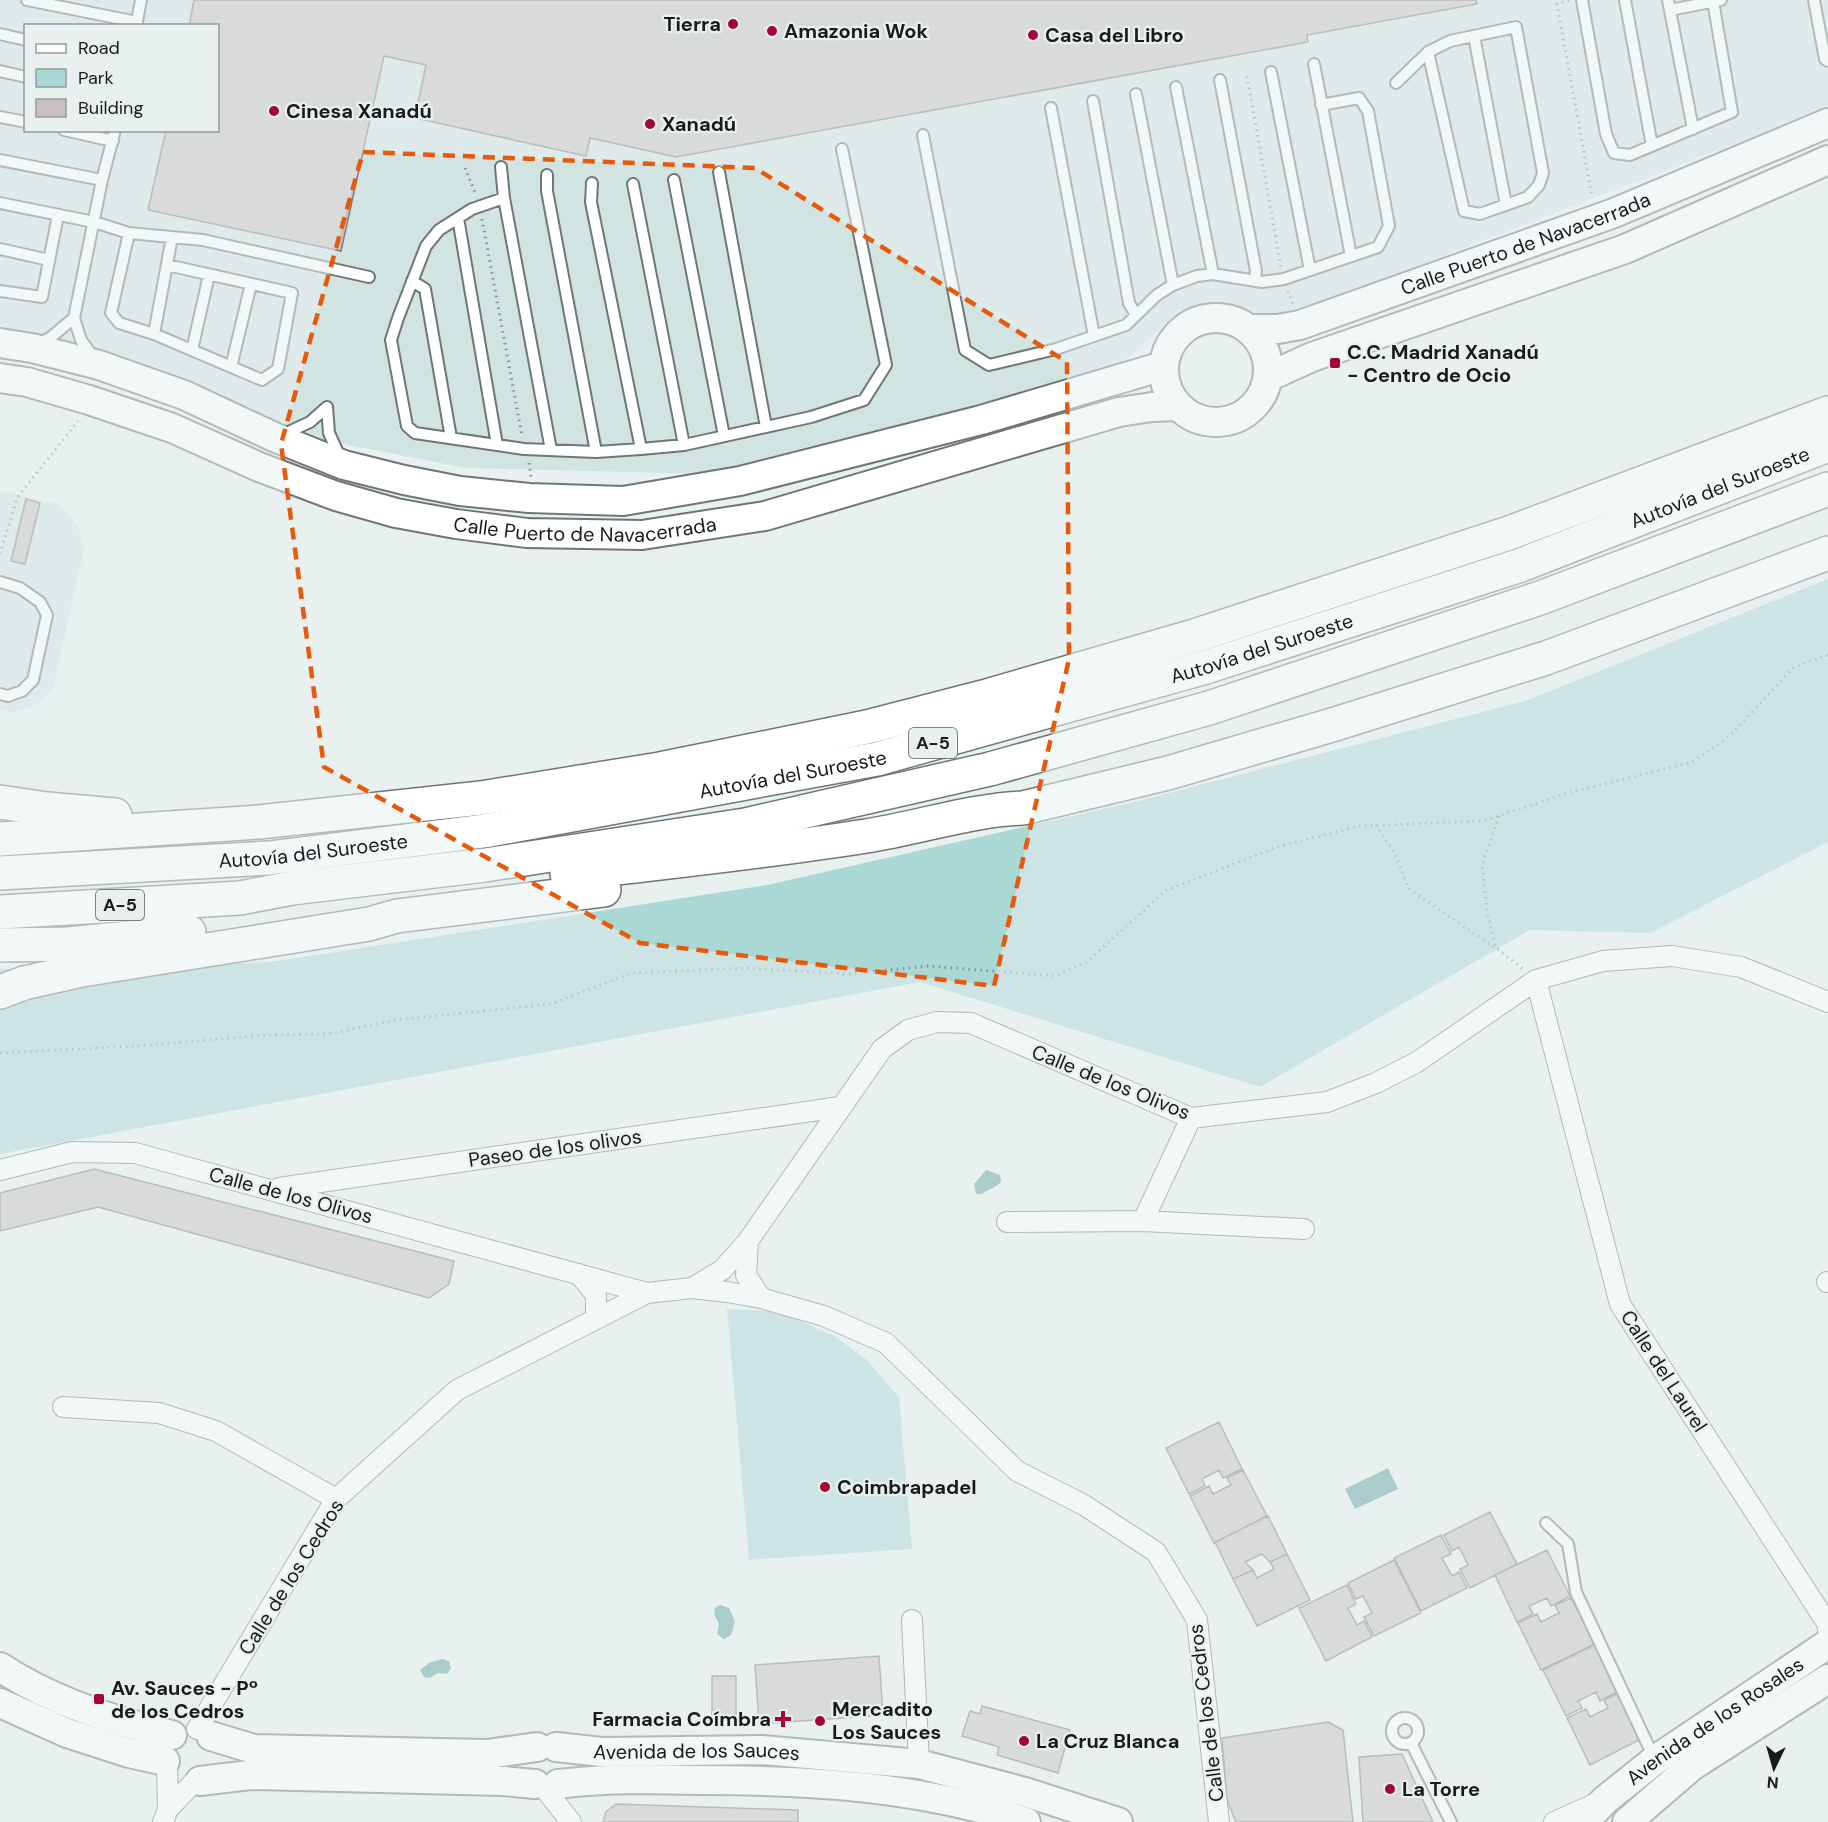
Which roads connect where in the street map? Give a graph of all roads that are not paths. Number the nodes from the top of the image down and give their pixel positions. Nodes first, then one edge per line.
1 (27, 0) edge
2 (141, 0) edge
3 (1582, 0) edge
4 (1625, 0) edge
5 (1814, 0) edge
6 (1717, 1) edge
7 (1669, 5) edge
8 (136, 24) edge
9 (0, 34) edge
10 (1474, 36) junction
11 (24, 40) edge
12 (1428, 52) junction
13 (1828, 61) edge
14 (1314, 64) dead end
15 (0, 71) edge
16 (1271, 72) dead end
17 (24, 76) edge
18 (1220, 80) dead end
19 (1395, 83) dead end
20 (1176, 87) dead end
21 (1136, 94) dead end
22 (1093, 101) dead end
23 (1321, 105) junction
24 (1052, 108) dead end
25 (0, 117) edge
26 (24, 122) edge
27 (1828, 123) edge
28 (1693, 129) junction
29 (81, 132) edge
30 (923, 135) dead end
31 (114, 136) edge
32 (1652, 146) junction
33 (842, 149) dead end
34 (1808, 151) edge
35 (0, 160) edge
36 (501, 167) dead end
37 (718, 172) dead end
38 (547, 175) dead end
39 (102, 180) junction
40 (674, 180) dead end
41 (592, 183) dead end
42 (633, 184) dead end
43 (504, 198) junction
44 (1712, 198) dead end
45 (0, 203) edge
46 (1506, 205) junction
47 (58, 215) junction
48 (458, 218) junction
49 (1658, 221) dead end
50 (94, 222) junction
51 (129, 233) junction
52 (172, 237) junction
53 (0, 249) edge
54 (1625, 249) junction
55 (1351, 256) junction
56 (49, 260) junction
57 (166, 266) junction
58 (1310, 270) junction
59 (1213, 274) junction
60 (209, 275) junction
61 (369, 277) dead end
62 (412, 281) junction
63 (1255, 281) junction
64 (252, 284) junction
65 (1173, 285) junction
66 (0, 291) edge
67 (1137, 315) junction
68 (74, 318) junction
69 (1248, 329) junction
70 (154, 334) junction
71 (1094, 336) junction
72 (0, 343) edge
73 (32, 348) junction
74 (192, 351) junction
75 (99, 365) junction
76 (1163, 366) junction
77 (231, 367) junction
78 (1268, 377) junction
79 (0, 378) edge
80 (1178, 406) junction
81 (1828, 413) edge
82 (766, 427) junction
83 (724, 436) junction
84 (274, 437) junction
85 (451, 438) junction
86 (497, 445) junction
87 (684, 445) junction
88 (1828, 445) edge
89 (641, 449) junction
90 (550, 450) junction
91 (596, 452) junction
92 (344, 465) junction
93 (1828, 489) edge
94 (1828, 553) edge
95 (0, 582) edge
96 (0, 694) edge
97 (0, 802) edge
98 (1023, 808) junction
99 (259, 822) junction
100 (0, 839) edge
101 (0, 873) edge
102 (240, 898) junction
103 (0, 912) edge
104 (397, 916) junction
105 (0, 945) edge
106 (1532, 977) junction
107 (0, 992) edge
108 (1828, 1002) edge
109 (840, 1107) junction
110 (1191, 1118) junction
111 (0, 1170) edge
112 (270, 1190) junction
113 (1143, 1221) junction
114 (1007, 1222) dead end
115 (1304, 1229) dead end
116 (748, 1241) junction
117 (579, 1274) junction
118 (692, 1288) junction
119 (647, 1293) junction
120 (761, 1298) junction
121 (596, 1318) junction
122 (63, 1407) dead end
123 (336, 1498) junction
124 (1546, 1523) dead end
125 (912, 1620) dead end
126 (1828, 1630) edge
127 (1828, 1644) edge
128 (0, 1667) edge
129 (1828, 1679) edge
130 (0, 1703) edge
131 (1411, 1743) dead end
132 (182, 1745) junction
133 (546, 1747) junction
134 (1655, 1760) junction
135 (919, 1764) junction
136 (197, 1782) junction
137 (546, 1785) junction
138 (1605, 1800) junction
139 (165, 1816) edge
140 (571, 1822) edge
141 (1026, 1822) edge
142 (1118, 1822) edge
143 (1219, 1822) edge
144 (1451, 1822) edge
145 (1554, 1822) edge
146 (1584, 1822) edge
147 (1627, 1822) edge

1 - 8 lane
2 - 8 lane
3 - 32 lane
4 - 32 lane
5 - 13 lane
6 - 7 lane
6 - 28 lane
7 - 28 lane
9 - 11 lane
10 - 12 lane
10 - 46 lane
10 - 46 lane
12 - 19 lane
12 - 46 lane
14 - 23 lane
15 - 17 lane
16 - 58 lane
18 - 63 lane
20 - 59 lane
21 - 65 lane
22 - 67 lane
23 - 55 lane
23 - 55 lane
24 - 71 lane
25 - 26 lane
27 - 34 street, Calle Puerto de Navacerrada
28 - 32 lane
29 - 31 lane
30 - 71 lane
31 - 39 lane
33 - 82 lane
34 - 44 lane, Calle Puerto de Navacerrada
34 - 54 street, Calle Puerto de Navacerrada
34 - 69 street, Calle Puerto de Navacerrada
35 - 39 lane
36 - 43 lane
37 - 82 lane
38 - 91 lane
39 - 50 lane
40 - 83 lane
41 - 89 lane
42 - 87 lane
43 - 48 lane
43 - 90 lane
45 - 47 lane
47 - 50 lane
47 - 56 lane
48 - 62 lane
48 - 86 lane
49 - 54 lane, Calle Puerto de Navacerrada
50 - 51 lane
50 - 68 lane
51 - 52 lane
51 - 70 lane
52 - 57 lane
52 - 61 lane
53 - 56 lane
54 - 78 street, Calle Puerto de Navacerrada
55 - 58 lane
56 - 66 lane
57 - 60 lane
57 - 70 lane
58 - 63 lane
59 - 63 lane
59 - 65 lane
60 - 64 lane
60 - 74 lane
62 - 85 lane
62 - 85 lane
64 - 77 lane
64 - 77 lane
65 - 67 lane
67 - 71 lane
68 - 73 lane
68 - 75 lane
69 - 76 street
69 - 78 street
70 - 74 lane
72 - 73 street, Calle Puerto de Navacerrada
73 - 75 street, Calle Puerto de Navacerrada
74 - 77 lane
75 - 84 street, Calle Puerto de Navacerrada
76 - 80 street
76 - 92 street, Calle Puerto de Navacerrada
78 - 80 street
79 - 80 street, Calle Puerto de Navacerrada
81 - 99 highway
82 - 83 lane
83 - 87 lane
84 - 92 street, Calle Puerto de Navacerrada
84 - 92 lane
85 - 86 lane
86 - 90 lane
87 - 89 lane
88 - 101 highway, Autovía del Suroeste / A-5
89 - 91 lane
90 - 91 lane
93 - 102 highway, Autovía del Suroeste / A-5
94 - 98 highway
95 - 96 lane
97 - 99 highway
98 - 102 highway
98 - 104 highway
99 - 100 highway
102 - 103 highway, Autovía del Suroeste / A-5
104 - 105 highway
104 - 107 highway
106 - 108 street, Calle de los Olivos
106 - 110 street, Calle de los Olivos
106 - 126 street, Calle del Laurel
109 - 110 street, Calle de los Olivos
109 - 112 street, Paseo de los olivos
109 - 116 street, Calle de los Olivos
110 - 113 street
111 - 112 street, Calle de los Olivos
112 - 117 street, Calle de los Olivos
113 - 114 street
113 - 115 street
116 - 118 street, Calle de los Olivos
116 - 120 street
117 - 119 street, Calle de los Olivos
117 - 121 street
118 - 119 street
118 - 120 street, Calle de los Cedros
119 - 121 street, Calle de los Cedros
120 - 143 street, Calle de los Cedros
121 - 123 street, Calle de los Cedros
122 - 123 street
123 - 132 street, Calle de los Cedros
124 - 134 lane
125 - 135 street
127 - 134 street, Avenida de los Rosales
128 - 132 street, Avenida de los Sauces
129 - 147 street, Avenida de los Rosales
130 - 132 street, Avenida de los Sauces
131 - 144 lane
132 - 133 street, Avenida de los Sauces
132 - 136 street
132 - 136 street
132 - 139 street
133 - 135 street, Avenida de los Sauces
133 - 137 street
134 - 138 street, Avenida de los Rosales
135 - 142 street, Avenida de los Sauces
136 - 137 street, Avenida de los Sauces
136 - 139 street
137 - 140 street
137 - 141 street, Avenida de los Sauces
138 - 145 street, Avenida de los Rosales
138 - 146 street, Avenida de los Rosales

